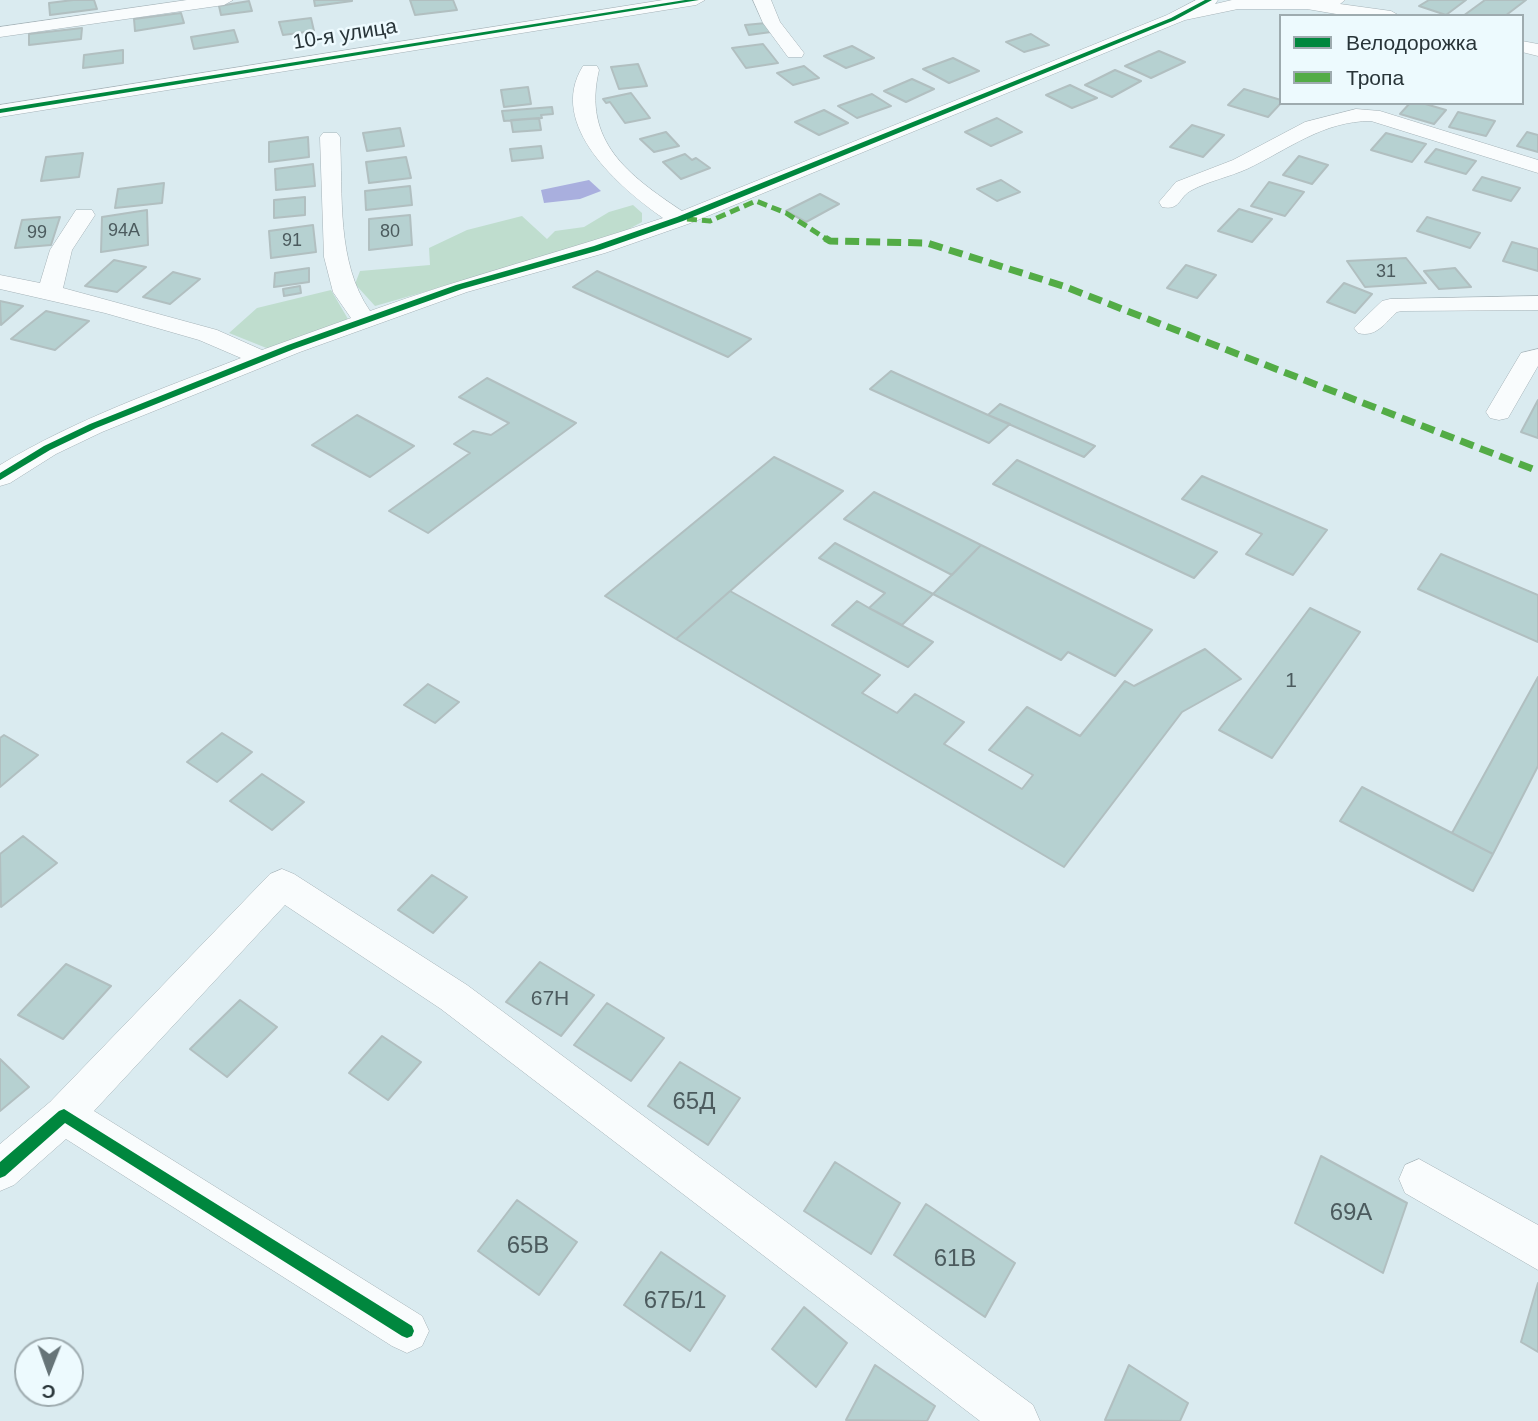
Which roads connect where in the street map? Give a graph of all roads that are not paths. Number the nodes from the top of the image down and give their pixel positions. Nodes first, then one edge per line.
1 (224, 0) edge
2 (696, 0) edge
3 (762, 0) edge
4 (1209, 0) edge
5 (1336, 0) edge
6 (1374, 0) edge
7 (664, 2) edge
8 (1272, 2) edge
9 (1301, 5) junction
10 (1375, 14) edge
11 (1408, 14) edge
12 (1173, 19) junction
13 (0, 32) edge
14 (795, 53) dead end
15 (590, 70) dead end
16 (0, 111) edge
17 (330, 137) dead end
18 (1538, 167) edge
19 (1170, 202) dead end
20 (84, 215) dead end
21 (680, 219) junction
22 (0, 282) edge
23 (51, 290) junction
24 (1538, 303) edge
25 (365, 320) junction
26 (1366, 328) dead end
27 (1538, 356) edge
28 (262, 360) junction
29 (1499, 412) dead end
30 (0, 477) edge
31 (64, 1115) junction
32 (0, 1171) edge
33 (1419, 1179) dead end
34 (1538, 1249) edge
35 (407, 1331) dead end
36 (1017, 1421) edge

1 - 13 street
2 - 7 street, 10-я улица
3 - 14 street
4 - 12 street
5 - 9 street
6 - 11 street
7 - 16 street, 10-я улица
8 - 9 street
8 - 12 street
9 - 10 street
12 - 21 street
15 - 21 street
17 - 25 street
18 - 19 street
20 - 23 street
21 - 25 street
22 - 23 street
23 - 28 street
24 - 26 street
25 - 28 street
27 - 29 street
28 - 30 street
31 - 32 street
31 - 35 street
31 - 36 street
33 - 34 street

